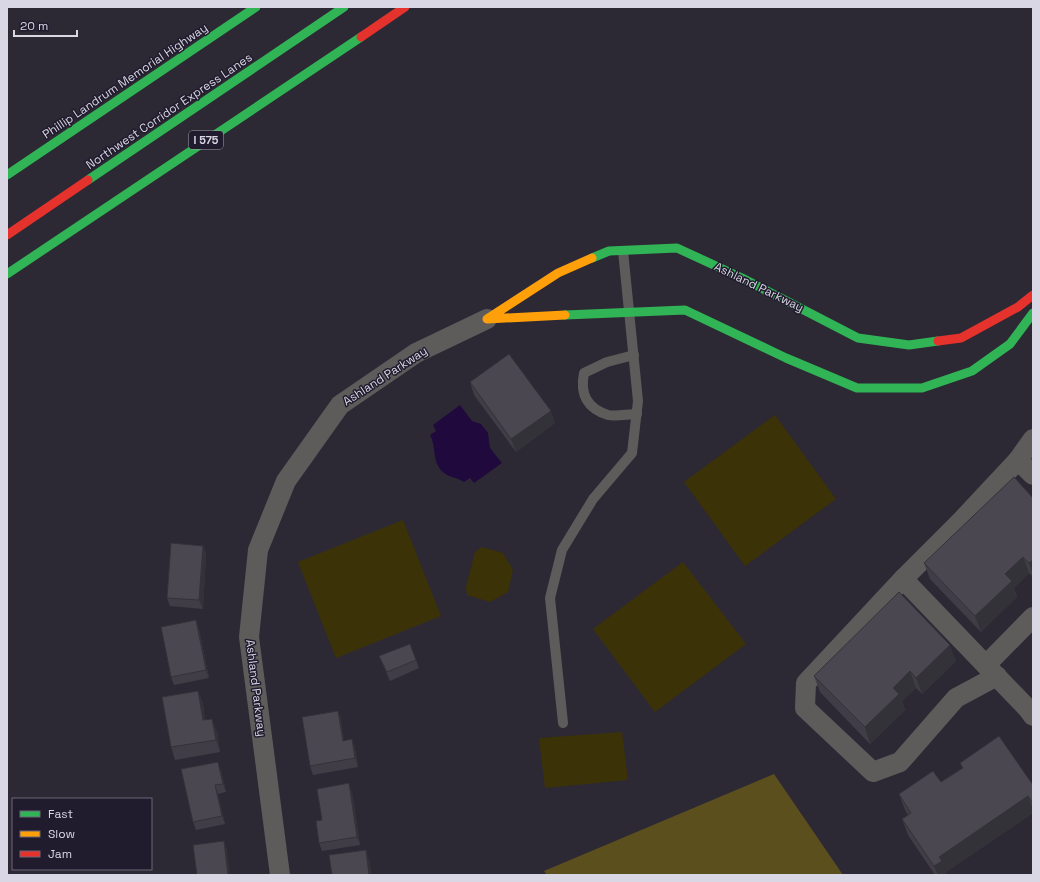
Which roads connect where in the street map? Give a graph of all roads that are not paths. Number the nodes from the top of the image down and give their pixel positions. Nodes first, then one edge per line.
1 (256, 7) edge
2 (344, 7) edge
3 (405, 7) edge
4 (7, 175) edge
5 (7, 235) edge
6 (623, 251) junction
7 (7, 274) edge
8 (1033, 295) edge
9 (630, 312) junction
10 (1033, 313) edge
11 (487, 319) junction
12 (634, 355) junction
13 (637, 414) junction
14 (1033, 439) edge
15 (1018, 460) junction
16 (1033, 475) edge
17 (903, 579) junction
18 (1033, 617) edge
19 (991, 671) junction
20 (1033, 716) edge
21 (563, 723) dead end
22 (280, 875) edge

1 - 4 main road, Phillip Landrum Memorial Highway
2 - 5 main road, Northwest Corridor Express Lanes
3 - 7 main road, I 575
6 - 8 main road, Ashland Parkway
6 - 9 lane
6 - 11 main road, Ashland Parkway
9 - 10 main road, Ashland Parkway
9 - 11 main road, Ashland Parkway
9 - 12 lane
11 - 22 street, Ashland Parkway
12 - 13 lane
12 - 13 lane
13 - 21 lane
14 - 15 street
15 - 16 street
15 - 17 street
17 - 19 street
17 - 19 street
18 - 19 street
19 - 20 street

